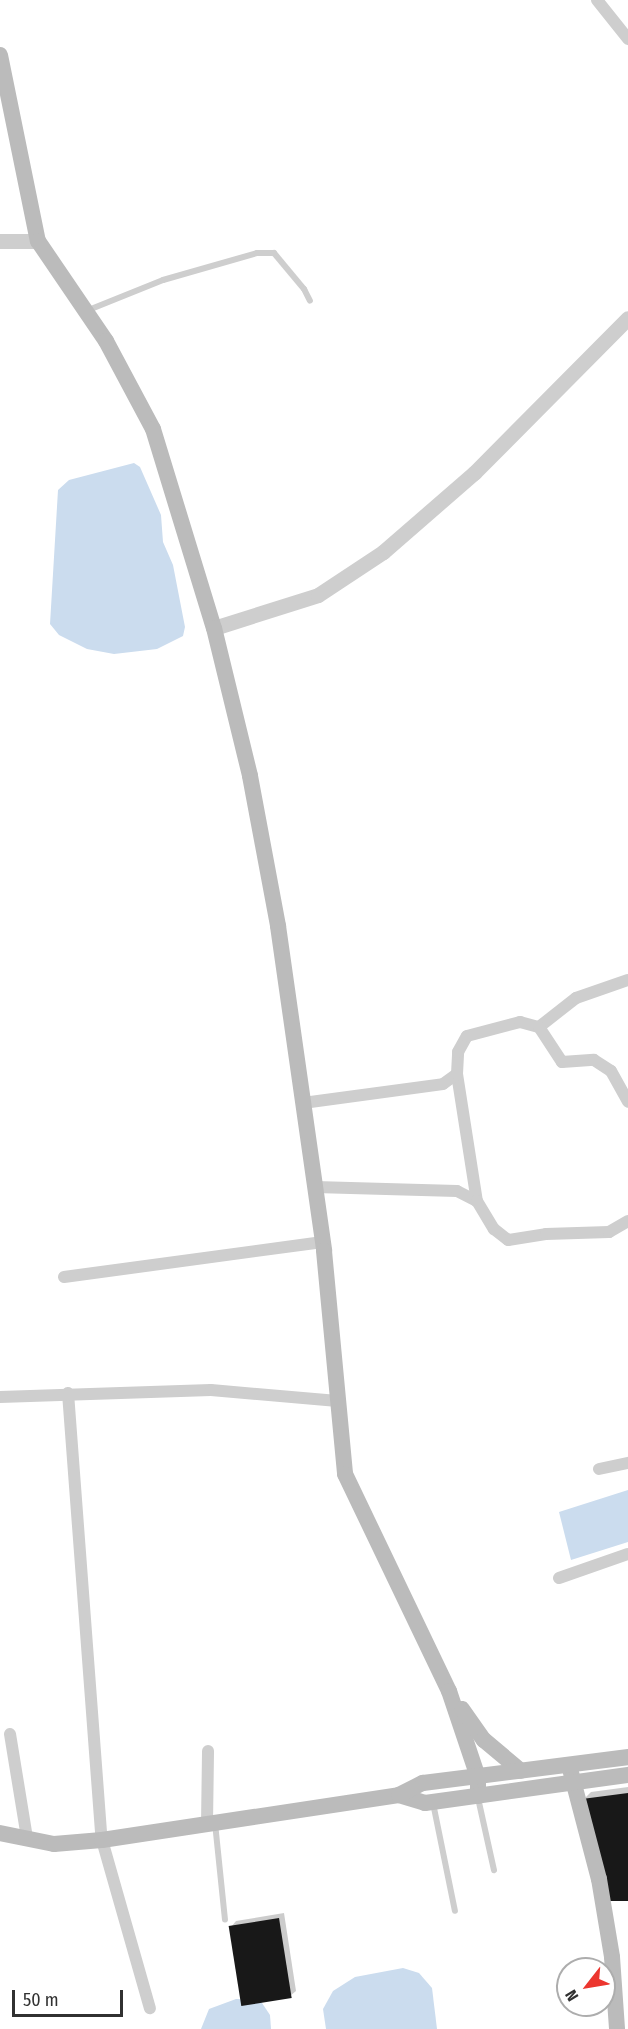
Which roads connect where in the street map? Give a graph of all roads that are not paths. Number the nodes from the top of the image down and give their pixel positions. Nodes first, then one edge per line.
1 (597, 0) edge
2 (628, 39) edge
3 (0, 54) edge
4 (1, 80) edge
5 (0, 241) edge
6 (38, 241) junction
7 (310, 301) dead end
8 (86, 312) junction
9 (628, 318) edge
10 (214, 628) junction
11 (628, 980) edge
12 (539, 1027) junction
13 (457, 1074) junction
14 (628, 1102) edge
15 (303, 1103) junction
16 (315, 1187) junction
17 (477, 1201) junction
18 (628, 1221) edge
19 (323, 1242) junction
20 (64, 1277) dead end
21 (68, 1393) junction
22 (0, 1397) edge
23 (338, 1401) junction
24 (628, 1463) edge
25 (600, 1469) dead end
26 (628, 1554) edge
27 (558, 1578) dead end
28 (449, 1691) junction
29 (10, 1734) dead end
30 (208, 1751) dead end
31 (628, 1758) edge
32 (569, 1765) junction
33 (521, 1771) junction
34 (628, 1775) edge
35 (478, 1777) junction
36 (574, 1782) junction
37 (399, 1795) junction
38 (478, 1796) junction
39 (432, 1802) junction
40 (211, 1823) junction
41 (0, 1833) edge
42 (27, 1838) junction
43 (102, 1840) junction
44 (494, 1870) dead end
45 (455, 1911) dead end
46 (225, 1919) dead end
47 (150, 2008) dead end
48 (617, 2029) edge

1 - 2 street
3 - 4 main road
4 - 6 main road
5 - 6 street
6 - 8 main road
7 - 8 lane
8 - 10 main road
9 - 10 street
10 - 15 main road
11 - 12 street
12 - 13 street
12 - 14 street
13 - 15 street
13 - 17 street
15 - 16 main road
16 - 17 street
16 - 19 main road
17 - 18 street
19 - 20 street
19 - 23 main road
21 - 22 street
21 - 23 street
21 - 43 street
23 - 28 main road
24 - 25 street
26 - 27 street
28 - 33 main road
28 - 35 main road
29 - 42 street
30 - 40 street
31 - 32 main road
32 - 33 main road
32 - 36 main road
33 - 35 main road
34 - 36 main road
35 - 37 main road
35 - 38 main road
36 - 38 main road
36 - 48 main road
37 - 39 main road
37 - 40 main road
38 - 39 main road
38 - 44 lane
39 - 45 lane
40 - 43 main road
40 - 46 lane
41 - 42 main road
42 - 43 main road
43 - 47 street

